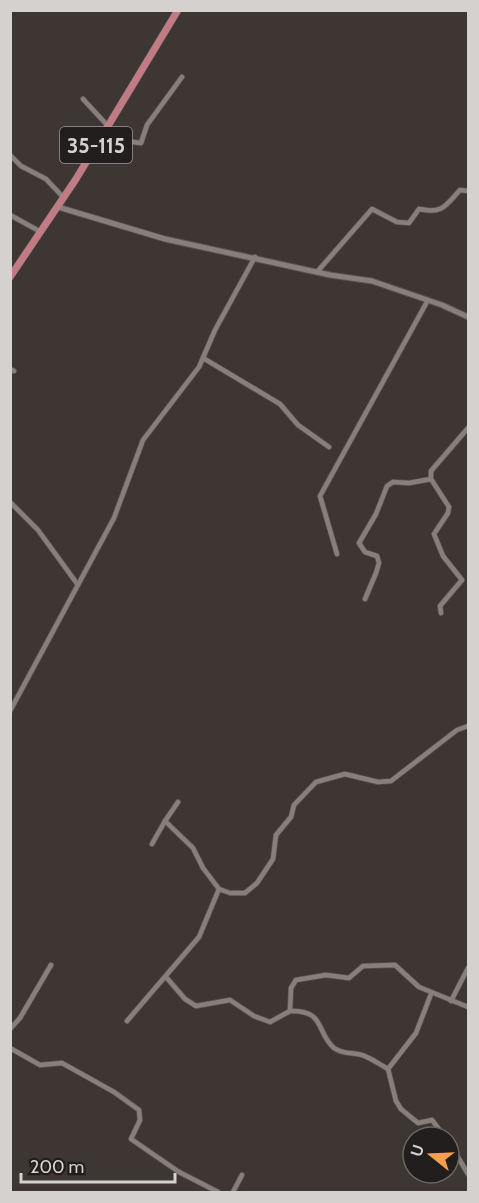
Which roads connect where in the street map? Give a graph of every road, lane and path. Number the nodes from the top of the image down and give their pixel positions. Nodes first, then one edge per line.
1 (178, 10) edge
2 (182, 77) dead end
3 (83, 99) dead end
4 (108, 126) junction
5 (101, 138) junction
6 (10, 155) edge
7 (468, 191) edge
8 (64, 198) junction
9 (58, 207) junction
10 (10, 215) edge
11 (41, 232) junction
12 (255, 257) junction
13 (317, 272) junction
14 (10, 277) edge
15 (428, 300) junction
16 (468, 317) edge
17 (203, 358) junction
18 (468, 428) edge
19 (329, 447) dead end
20 (431, 479) junction
21 (10, 502) edge
22 (336, 554) dead end
23 (78, 585) junction
24 (365, 599) dead end
25 (441, 613) dead end
26 (10, 711) edge
27 (468, 726) edge
28 (178, 802) dead end
29 (165, 821) junction
30 (152, 844) dead end
31 (219, 889) junction
32 (51, 964) dead end
33 (468, 968) edge
34 (166, 977) junction
35 (431, 994) junction
36 (451, 1001) junction
37 (468, 1007) edge
38 (290, 1011) junction
39 (127, 1021) dead end
40 (10, 1029) edge
41 (10, 1047) edge
42 (388, 1069) junction
43 (436, 1125) edge
44 (242, 1175) dead end
45 (218, 1192) edge
46 (233, 1192) edge

1 - 4 main road, 35-115
2 - 5 street
3 - 4 street
4 - 5 main road, 35-115
5 - 8 main road, 35-115
6 - 8 street
7 - 13 street
8 - 9 main road, 35-115
9 - 11 main road, 35-115
9 - 12 street
10 - 11 street
11 - 14 main road, 35-115
12 - 13 street
12 - 17 street
13 - 15 street
15 - 16 street
15 - 22 street
17 - 19 street
17 - 23 street
18 - 20 street
20 - 24 street
20 - 25 street
21 - 23 street
23 - 26 street
27 - 31 street
28 - 29 street
29 - 30 street
29 - 31 street
31 - 34 street
32 - 40 street
33 - 36 street
34 - 38 street
34 - 39 street
35 - 36 street
35 - 38 street
35 - 42 street
36 - 37 street
38 - 42 street
41 - 45 street
42 - 43 street
44 - 46 street

